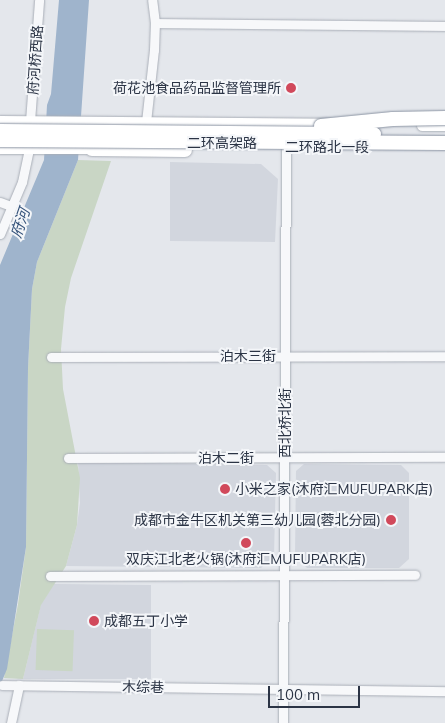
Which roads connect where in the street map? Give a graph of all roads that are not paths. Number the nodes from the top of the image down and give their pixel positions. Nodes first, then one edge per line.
1 (39, 0) edge
2 (152, 0) edge
3 (155, 23) junction
4 (445, 26) edge
5 (445, 118) edge
6 (0, 121) edge
7 (33, 121) junction
8 (146, 122) junction
9 (0, 125) edge
10 (445, 125) edge
11 (281, 128) junction
12 (0, 131) edge
13 (445, 134) edge
14 (0, 140) edge
15 (422, 143) junction
16 (445, 145) edge
17 (286, 147) junction
18 (0, 148) edge
19 (31, 148) junction
20 (89, 149) junction
21 (0, 202) edge
22 (11, 206) junction
23 (0, 234) edge
24 (285, 356) junction
25 (445, 356) edge
26 (51, 357) dead end
27 (445, 457) edge
28 (68, 458) dead end
29 (285, 458) junction
30 (284, 575) junction
31 (415, 575) dead end
32 (50, 576) dead end
33 (2, 685) dead end
34 (19, 685) junction
35 (284, 689) junction
36 (445, 691) edge
37 (10, 723) edge
38 (284, 723) edge

1 - 7 street, 府河桥西路
2 - 3 street
3 - 4 street
3 - 8 street
5 - 11 highway, bridge
6 - 7 main road, 二环路北一段
7 - 8 main road, 二环路北一段
8 - 11 main road, 二环路北一段
9 - 11 highway, bridge
10 - 11 main road, 二环路北一段
11 - 12 highway, 二环高架路, bridge
11 - 13 highway, 二环高架路, bridge
11 - 17 street, 西北桥北街
14 - 15 highway, 二环高架路, bridge
15 - 16 highway, 二环高架路, bridge
15 - 20 highway, bridge
16 - 17 main road, 二环路北一段
17 - 20 main road, 二环路北一段
17 - 24 street, 西北桥北街
18 - 19 main road, 二环路北一段
19 - 20 main road, 二环路北一段
19 - 22 street
21 - 22 street
22 - 23 street
24 - 25 street, 泊木三街
24 - 26 street, 泊木三街
24 - 29 street, 西北桥北街
27 - 29 street, 泊木二街
28 - 29 street, 泊木二街
29 - 30 street, 西北桥北街
30 - 31 street
30 - 32 street
30 - 35 street, 西北桥北街
33 - 34 street, 木综巷
34 - 35 street, 木综巷
34 - 37 street
35 - 36 street, 木综巷
35 - 38 street, 西北桥北街

